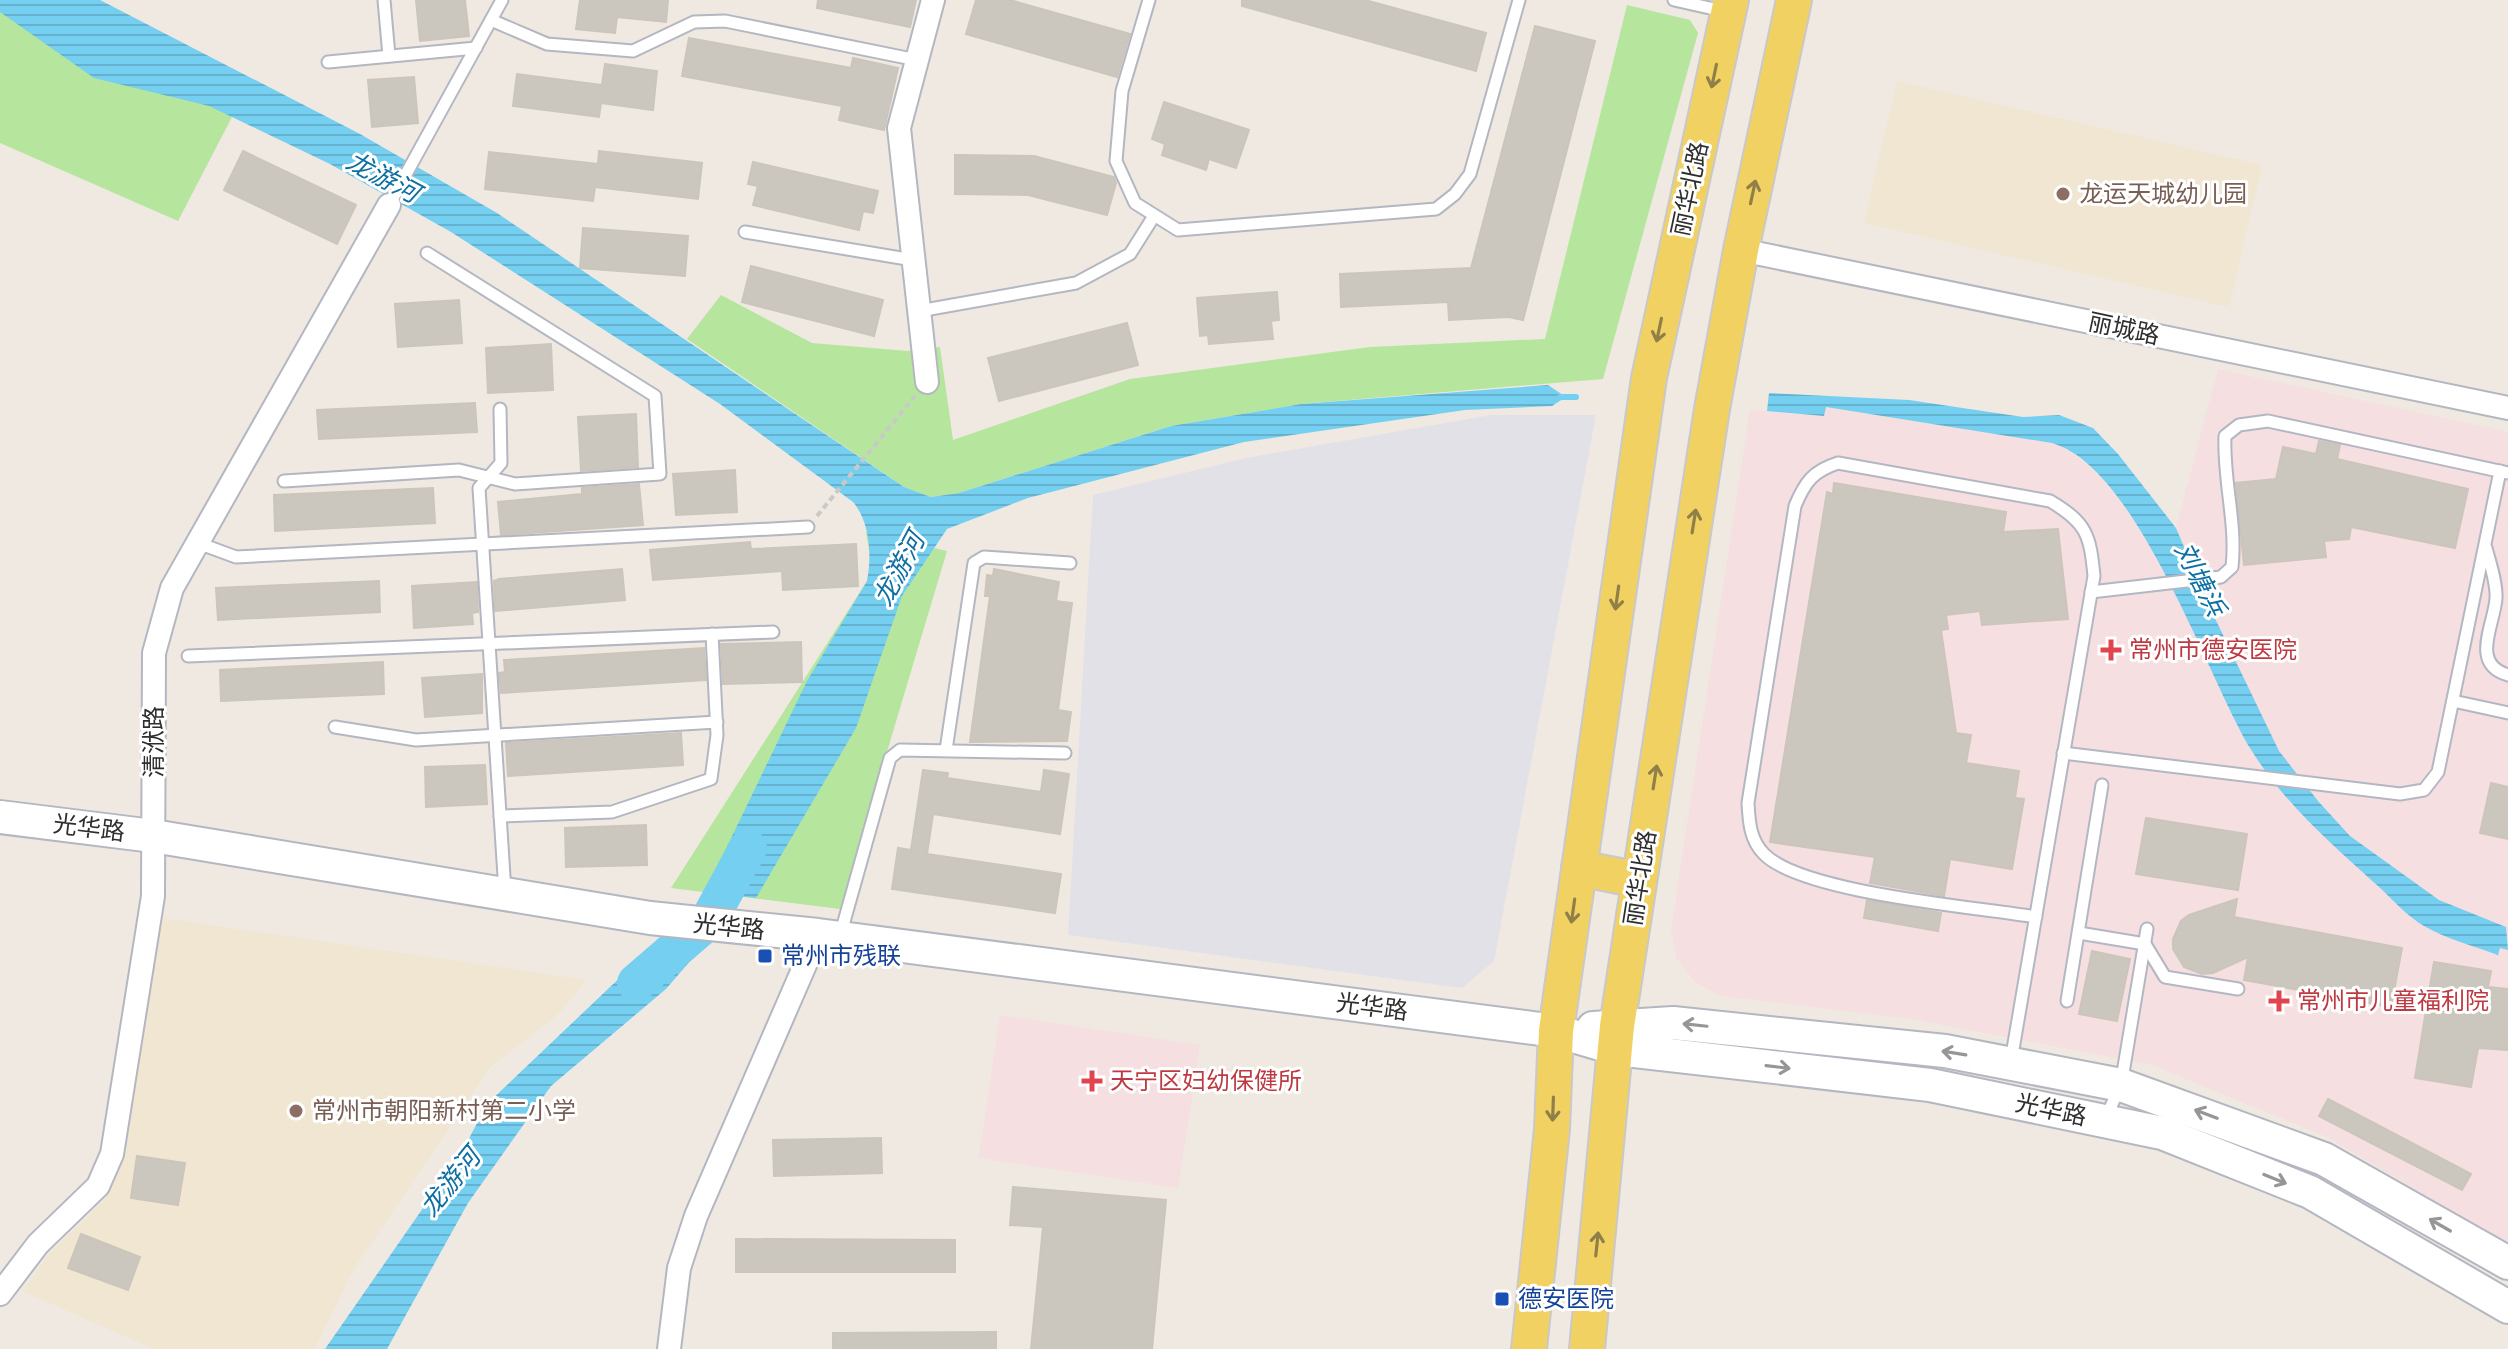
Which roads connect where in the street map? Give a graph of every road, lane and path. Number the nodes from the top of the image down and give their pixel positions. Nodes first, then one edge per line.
1 (384, 0) edge
2 (502, 0) edge
3 (933, 0) edge
4 (1149, 0) edge
5 (1519, 0) edge
6 (1674, 0) edge
7 (1794, 0) edge
8 (1729, 6) edge
9 (491, 20) junction
10 (476, 48) junction
11 (389, 56) junction
12 (917, 60) junction
13 (328, 62) dead end
14 (389, 205) joint
15 (1154, 216) junction
16 (745, 232) dead end
17 (1741, 250) junction
18 (427, 253) dead end
19 (913, 260) junction
20 (919, 311) junction
21 (927, 382) joint
22 (2508, 408) edge
23 (500, 409) dead end
24 (2504, 472) edge
25 (488, 478) junction
26 (284, 481) dead end
27 (808, 527) joint
28 (198, 543) junction
29 (483, 544) junction
30 (2486, 544) junction
31 (1070, 563) dead end
32 (2091, 592) junction
33 (773, 632) dead end
34 (712, 634) junction
35 (489, 645) junction
36 (188, 656) dead end
37 (2508, 675) edge
38 (2453, 701) junction
39 (2508, 713) edge
40 (717, 722) junction
41 (335, 727) dead end
42 (495, 735) junction
43 (946, 750) junction
44 (1065, 753) dead end
45 (2063, 753) junction
46 (2102, 785) dead end
47 (500, 816) junction
48 (0, 817) edge
49 (153, 836) junction
50 (1579, 868) junction
51 (1639, 880) junction
52 (505, 894) junction
53 (2036, 917) junction
54 (2147, 929) dead end
55 (2079, 933) junction
56 (829, 936) junction
57 (2145, 944) junction
58 (2238, 989) dead end
59 (2067, 1001) dead end
60 (1556, 1031) junction
61 (1617, 1037) junction
62 (2011, 1062) junction
63 (2121, 1085) junction
64 (2104, 1121) junction
65 (2508, 1263) edge
66 (0, 1294) edge
67 (2508, 1307) edge
68 (669, 1349) edge
69 (1529, 1349) edge
70 (1587, 1349) edge

1 - 11 lane
2 - 9 lane
3 - 12 street
4 - 15 lane
5 - 15 lane
6 - 8 lane
17 -> 7 main road, 丽华北路
8 -> 50 main road, 丽华北路
9 - 10 lane
9 - 12 lane
10 - 11 lane
10 - 14 lane
11 - 13 lane
12 - 19 street
14 - 28 street, 清洑路
15 - 20 lane
16 - 19 lane
17 - 22 street, 丽城路
51 -> 17 main road, 丽华北路
18 - 25 lane
19 - 20 street
20 - 21 street
21 - 27 path
23 - 25 lane
24 - 30 lane
24 - 32 lane
25 - 26 lane
25 - 29 lane
27 - 29 lane
28 - 29 lane
28 - 49 street, 清洑路
29 - 35 lane
30 - 37 lane
30 - 38 lane
31 - 43 lane
32 - 45 lane
32 - 53 lane
33 - 34 lane
34 - 35 lane
34 - 40 lane
35 - 36 lane
35 - 42 lane
38 - 39 lane
38 - 45 lane
40 - 42 lane
40 - 47 lane
41 - 42 lane
42 - 47 lane
43 - 44 lane
43 - 56 lane
45 - 53 lane
46 - 55 lane
47 - 52 lane
48 - 49 main road, 光华路
49 - 52 main road, 光华路
49 - 66 street, 清洑路
50 - 51 main road
50 -> 60 main road, 丽华北路
51 - 61 main road, 丽华北路
52 - 56 main road, 光华路
53 - 62 lane
54 - 57 lane
55 - 57 lane
55 - 59 lane
56 - 60 main road, 光华路
56 - 68 street
57 - 58 lane
57 - 63 lane
60 - 61 main road, 光华路
60 -> 69 main road, 丽华北路
62 -> 61 main road, 光华路
61 -> 64 main road, 光华路
70 -> 61 main road, 丽华北路
62 - 63 main road, 光华路
63 - 64 lane
65 -> 63 main road, 光华路
64 -> 67 main road, 光华路

